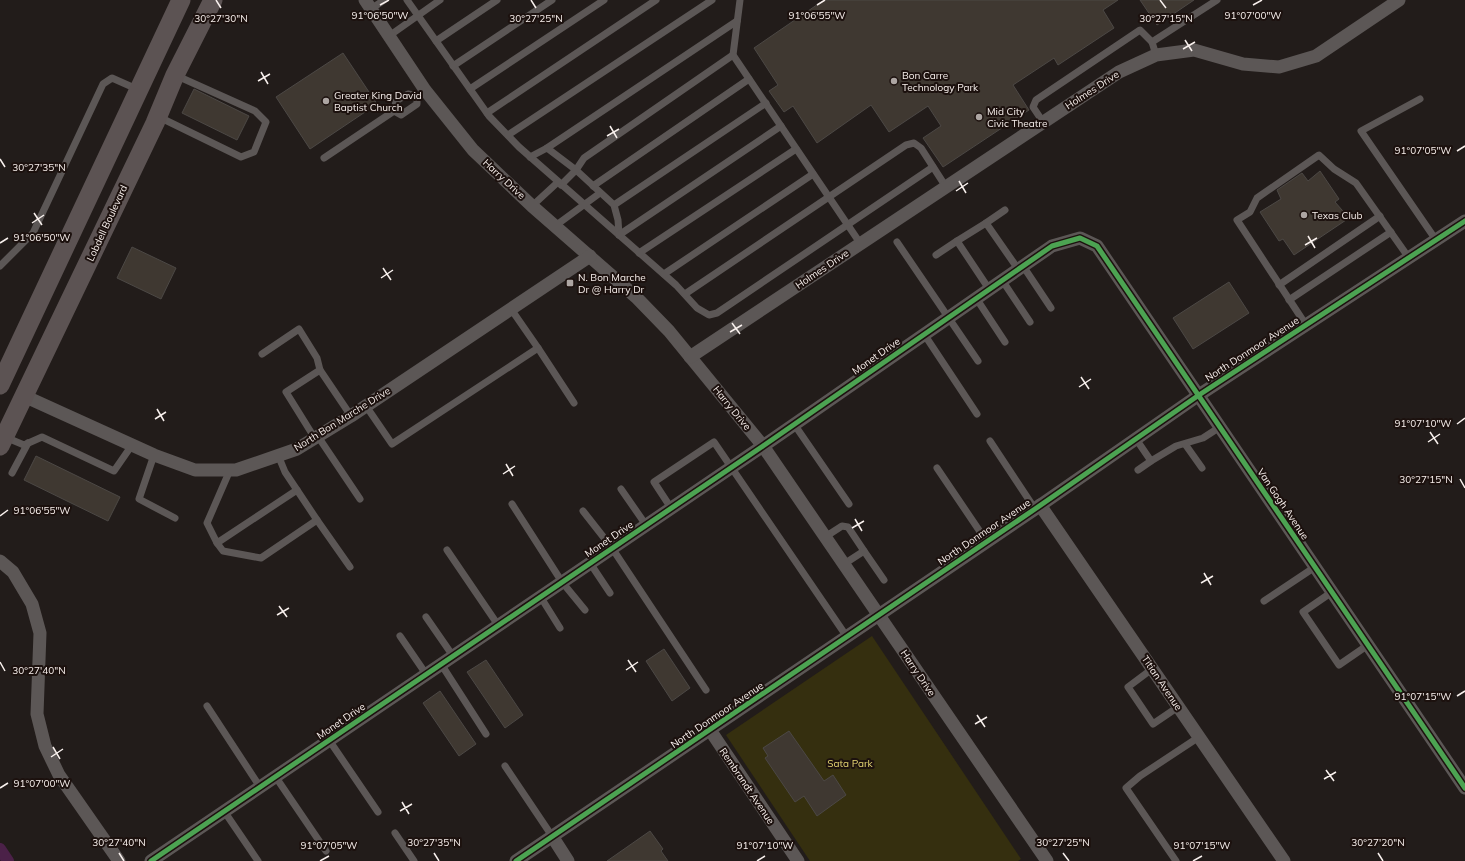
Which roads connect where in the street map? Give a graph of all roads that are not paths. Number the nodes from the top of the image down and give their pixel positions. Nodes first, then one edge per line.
1 (181, 0) edge
2 (213, 0) edge
3 (384, 0) edge
4 (407, 0) edge
5 (440, 0) edge
6 (497, 0) edge
7 (552, 0) edge
8 (604, 0) edge
9 (656, 0) edge
10 (712, 0) edge
11 (740, 0) edge
12 (1217, 0) edge
13 (1399, 0) edge
14 (368, 4) edge
15 (417, 15) junction
16 (737, 22) junction
17 (389, 36) junction
18 (436, 41) junction
19 (1154, 48) junction
20 (733, 55) junction
21 (453, 66) junction
22 (175, 75) junction
23 (749, 79) junction
24 (470, 89) junction
25 (138, 92) junction
26 (421, 93) junction
27 (1420, 99) dead end
28 (766, 103) junction
29 (160, 111) junction
30 (394, 111) junction
31 (487, 113) junction
32 (1043, 122) junction
33 (781, 126) junction
34 (508, 135) junction
35 (547, 148) junction
36 (796, 149) junction
37 (530, 157) junction
38 (324, 158) dead end
39 (933, 167) junction
40 (576, 170) junction
41 (814, 174) junction
42 (560, 184) junction
43 (593, 186) junction
44 (946, 187) junction
45 (600, 193) junction
46 (830, 198) junction
47 (584, 205) junction
48 (614, 205) junction
49 (532, 206) junction
50 (1005, 210) dead end
51 (1380, 216) junction
52 (1465, 221) edge
53 (986, 223) junction
54 (848, 225) junction
55 (555, 226) junction
56 (1390, 232) junction
57 (619, 235) junction
58 (1080, 238) joint
59 (1436, 240) junction
60 (897, 242) dead end
61 (957, 242) junction
62 (860, 243) junction
63 (639, 253) junction
64 (936, 255) dead end
65 (590, 256) junction
66 (1409, 258) junction
67 (0, 266) edge
68 (1020, 268) junction
69 (664, 274) junction
70 (1002, 280) junction
71 (1279, 285) junction
72 (989, 289) junction
73 (685, 294) junction
74 (976, 298) junction
75 (1289, 300) junction
76 (1051, 308) dead end
77 (511, 309) junction
78 (948, 317) junction
79 (1030, 322) dead end
80 (1306, 325) junction
81 (924, 334) junction
82 (1005, 342) dead end
83 (538, 348) junction
84 (262, 354) dead end
85 (690, 357) junction
86 (978, 361) dead end
87 (320, 370) junction
88 (0, 385) edge
89 (1199, 395) junction
90 (24, 396) junction
91 (574, 402) dead end
92 (366, 406) junction
93 (977, 414) dead end
94 (351, 416) junction
95 (794, 424) junction
96 (1220, 427) junction
97 (316, 436) junction
98 (1136, 439) junction
99 (2, 441) edge
100 (990, 441) dead end
101 (28, 443) junction
102 (1185, 444) junction
103 (132, 445) junction
104 (763, 446) junction
105 (154, 455) junction
106 (278, 455) junction
107 (1152, 461) junction
108 (732, 466) junction
109 (937, 468) dead end
110 (1202, 468) dead end
111 (230, 470) junction
112 (1138, 470) dead end
113 (12, 473) dead end
114 (621, 489) dead end
115 (297, 490) junction
116 (360, 499) dead end
117 (512, 504) dead end
118 (850, 504) dead end
119 (1038, 507) junction
120 (671, 508) junction
121 (584, 511) dead end
122 (175, 518) dead end
123 (317, 520) junction
124 (646, 525) junction
125 (825, 537) junction
126 (987, 542) junction
127 (217, 543) junction
128 (612, 548) junction
129 (447, 550) dead end
130 (864, 551) junction
131 (0, 561) edge
132 (590, 563) junction
133 (844, 564) junction
134 (350, 567) dead end
135 (1315, 567) junction
136 (884, 580) dead end
137 (562, 582) junction
138 (1332, 592) junction
139 (610, 594) dead end
140 (540, 596) junction
141 (1264, 601) dead end
142 (586, 610) dead end
143 (878, 615) junction
144 (426, 617) dead end
145 (498, 626) junction
146 (560, 628) dead end
147 (400, 636) dead end
148 (847, 637) junction
149 (1368, 645) junction
150 (453, 656) junction
151 (441, 664) junction
152 (1152, 669) junction
153 (426, 674) junction
154 (706, 690) dead end
155 (207, 706) dead end
156 (1178, 707) junction
157 (710, 730) junction
158 (486, 734) dead end
159 (1199, 737) junction
160 (329, 740) junction
161 (505, 766) dead end
162 (275, 776) junction
163 (260, 787) junction
164 (1465, 788) edge
165 (224, 811) junction
166 (378, 812) dead end
167 (395, 833) dead end
168 (552, 836) junction
169 (326, 851) dead end
170 (1045, 860) edge
171 (119, 861) edge
172 (151, 861) edge
173 (258, 861) edge
174 (414, 861) edge
175 (516, 861) edge
176 (568, 861) edge
177 (798, 861) edge
178 (1176, 861) edge
179 (1284, 861) edge

1 - 25 main road
2 - 22 main road, Lobdell Boulevard
3 - 14 lane
4 - 15 lane
5 - 15 lane
6 - 18 lane
7 - 21 lane
8 - 24 lane
9 - 31 lane
10 - 34 lane
11 - 16 lane
12 - 19 lane
13 - 19 street, Holmes Drive
14 - 17 street, Harry Drive
15 - 17 lane
15 - 18 lane
16 - 20 lane
16 - 35 lane
17 - 26 street, Harry Drive
18 - 21 lane
19 - 32 street, Holmes Drive
19 - 32 lane
20 - 23 lane
20 - 40 lane
21 - 24 lane
22 - 29 main road, Lobdell Boulevard
22 - 29 lane
23 - 28 lane
23 - 43 lane
24 - 31 lane
25 - 29 main road
25 - 67 lane
25 - 88 main road
26 - 30 lane
26 - 30 lane
26 - 49 street, Harry Drive
27 - 59 lane
28 - 33 lane
28 - 48 lane
29 - 90 main road, Lobdell Boulevard
30 - 38 lane
31 - 34 lane
32 - 44 street, Holmes Drive
33 - 36 lane
33 - 57 lane
34 - 37 lane
35 - 37 lane
35 - 40 lane
36 - 41 lane
36 - 63 lane
37 - 42 lane
39 - 44 lane
39 - 46 lane
39 - 54 lane
40 - 42 lane
40 - 43 lane
41 - 46 lane
41 - 69 lane
42 - 47 lane
42 - 49 lane
43 - 45 lane
44 - 62 street, Holmes Drive
45 - 47 lane
45 - 48 lane
46 - 54 lane
46 - 73 lane
47 - 55 lane
47 - 57 lane
48 - 57 lane
49 - 55 street, Harry Drive
50 - 53 lane
51 - 56 lane
51 - 71 lane
51 - 71 lane
52 - 59 street, North Donmoor Avenue
53 - 61 lane
53 - 68 lane
54 - 62 lane
54 - 73 lane
55 - 65 street, Harry Drive
56 - 66 lane
56 - 75 lane
57 - 63 lane
58 - 68 street, Monet Drive
58 - 89 street, Van Gogh Avenue
59 - 66 street, North Donmoor Avenue
60 - 78 lane
61 - 64 lane
61 - 72 lane
62 - 85 street, Holmes Drive
63 - 69 lane
65 - 77 street, North Bon Marche Drive
65 - 85 street, Harry Drive
66 - 80 street, North Donmoor Avenue
68 - 70 street, Monet Drive
68 - 76 lane
69 - 73 lane
70 - 72 street, Monet Drive
70 - 79 lane
71 - 75 lane
72 - 74 street, Monet Drive
74 - 78 street, Monet Drive
74 - 82 lane
75 - 80 lane
77 - 83 lane
77 - 92 street, North Bon Marche Drive
78 - 81 street, Monet Drive
78 - 86 lane
80 - 89 street, North Donmoor Avenue
81 - 93 lane
81 - 95 street, Monet Drive
83 - 91 lane
83 - 92 lane
84 - 87 lane
85 - 104 street, Harry Drive
87 - 94 lane
87 - 97 lane
89 - 96 street, Van Gogh Avenue
89 - 98 street, North Donmoor Avenue
90 - 99 main road, Lobdell Boulevard
90 - 103 street, North Bon Marche Drive
92 - 94 street, North Bon Marche Drive
94 - 97 street, North Bon Marche Drive
95 - 104 street, Monet Drive
95 - 118 lane
96 - 102 lane
96 - 135 street, Van Gogh Avenue
97 - 106 street, North Bon Marche Drive
97 - 116 lane
98 - 107 lane
98 - 119 street, North Donmoor Avenue
99 - 101 lane
100 - 119 lane
101 - 103 lane
101 - 113 lane
102 - 107 lane
102 - 110 lane
103 - 105 street, North Bon Marche Drive
104 - 108 street, Monet Drive
104 - 125 street, Harry Drive
105 - 111 street, North Bon Marche Drive
105 - 122 lane
106 - 111 street, North Bon Marche Drive
106 - 115 lane
107 - 112 lane
108 - 120 street, Monet Drive
108 - 120 lane
108 - 148 lane
109 - 126 lane
111 - 127 lane
114 - 124 lane
115 - 123 lane
115 - 127 lane
117 - 137 lane
119 - 126 street, North Donmoor Avenue
119 - 152 street, Titian Avenue
120 - 124 street, Monet Drive
121 - 128 lane
123 - 127 lane
123 - 134 lane
124 - 128 street, Monet Drive
125 - 130 lane
125 - 133 street, Harry Drive
126 - 143 street, North Donmoor Avenue
128 - 132 street, Monet Drive
128 - 154 lane
129 - 145 lane
130 - 133 lane
130 - 136 lane
131 - 171 street
132 - 137 street, Monet Drive
132 - 139 lane
133 - 143 street, Harry Drive
135 - 138 street, Van Gogh Avenue
135 - 141 lane
137 - 140 street, Monet Drive
137 - 142 lane
138 - 149 street, Van Gogh Avenue
138 - 149 lane
140 - 145 street, Monet Drive
140 - 146 lane
143 - 148 street, North Donmoor Avenue
143 - 170 street, Harry Drive
144 - 150 lane
145 - 150 street, Monet Drive
147 - 153 lane
148 - 157 street, North Donmoor Avenue
149 - 164 street, Van Gogh Avenue
150 - 151 street, Monet Drive
151 - 153 street, Monet Drive
151 - 158 lane
152 - 156 street, Titian Avenue
152 - 156 lane
153 - 160 street, Monet Drive
155 - 163 lane
156 - 159 street, Titian Avenue
157 - 168 street, North Donmoor Avenue
157 - 177 street, Rembrandt Avenue
159 - 178 lane
159 - 179 street, Titian Avenue
160 - 162 street, Monet Drive
160 - 166 lane
161 - 168 lane
162 - 163 street, Monet Drive
162 - 169 lane
163 - 165 street, Monet Drive
165 - 172 street, Monet Drive
165 - 173 lane
167 - 174 lane
168 - 175 street, North Donmoor Avenue
168 - 176 street

